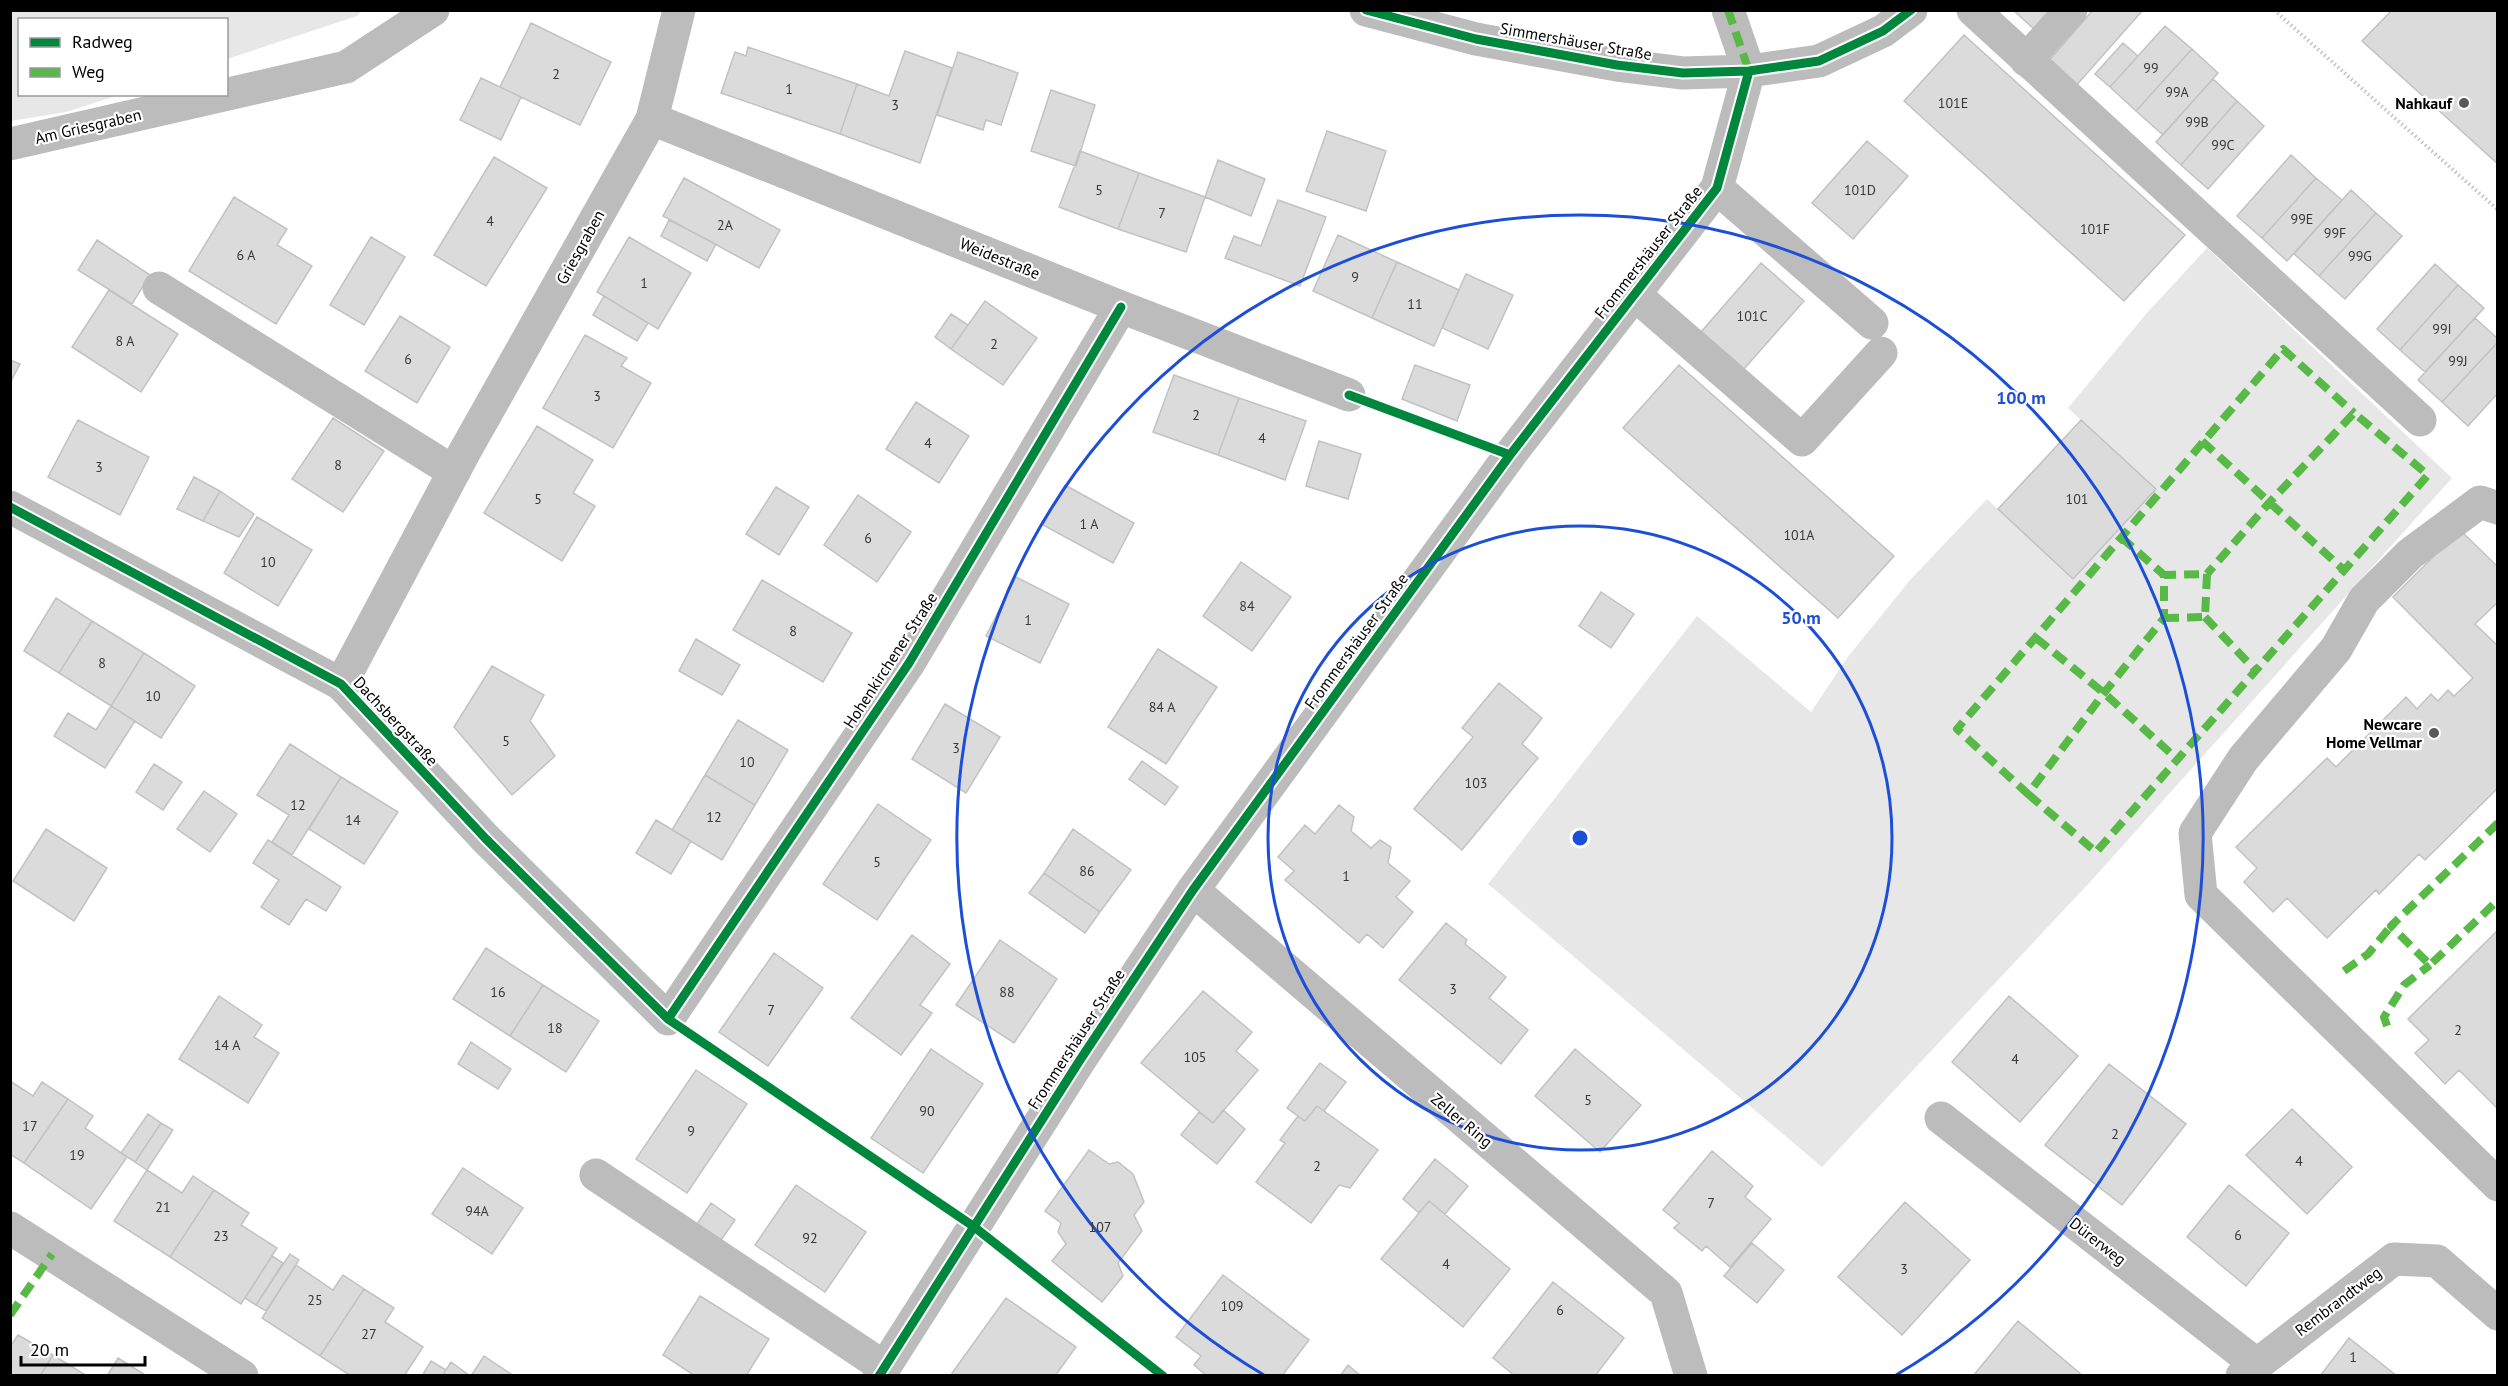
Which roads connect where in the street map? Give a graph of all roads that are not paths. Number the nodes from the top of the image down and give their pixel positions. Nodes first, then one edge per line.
1 (433, 10) edge
2 (680, 10) edge
3 (1366, 10) edge
4 (1911, 10) edge
5 (1973, 10) edge
6 (2071, 10) edge
7 (1731, 20) edge
8 (2026, 60) junction
9 (1749, 71) junction
10 (228, 94) edge
11 (219, 96) edge
12 (652, 118) junction
13 (10, 144) edge
14 (1717, 188) junction
15 (159, 288) dead end
16 (1634, 294) junction
17 (1121, 307) junction
18 (1349, 394) road end
19 (2420, 420) dead end
20 (454, 472) junction
21 (10, 507) edge
22 (2498, 508) edge
23 (341, 684) junction
24 (1192, 890) junction
25 (668, 1018) joint
26 (1941, 1118) dead end
27 (596, 1175) dead end
28 (2498, 1185) edge
29 (10, 1228) edge
30 (2498, 1314) edge
31 (2249, 1370) edge
32 (881, 1371) edge
33 (242, 1376) edge
34 (1691, 1376) edge

1 - 10 street, Am Griesgraben
2 - 12 street, Griesgraben
3 - 9 street, Simmershäuser Straße
4 - 9 street
5 - 8 street
6 - 8 street
7 - 9 street
8 - 19 street
9 - 14 street, Frommershäuser Straße
11 - 13 street, Am Griesgraben
12 - 17 street, Weidestraße
12 - 20 street, Griesgraben
14 - 16 street, Frommershäuser Straße
14 - 16 street
15 - 20 street
16 - 24 street, Frommershäuser Straße
17 - 18 street, Weidestraße
17 - 25 street, Hohenkirchener Straße
20 - 23 street, Griesgraben
21 - 23 street, Dachsbergstraße
22 - 28 street
23 - 25 street, Dachsbergstraße
24 - 32 street, Frommershäuser Straße
24 - 34 street, Zeller Ring
26 - 31 street, Dürerweg
27 - 32 street, Frommershäuser Straße
29 - 33 street
30 - 31 street, Rembrandtweg

